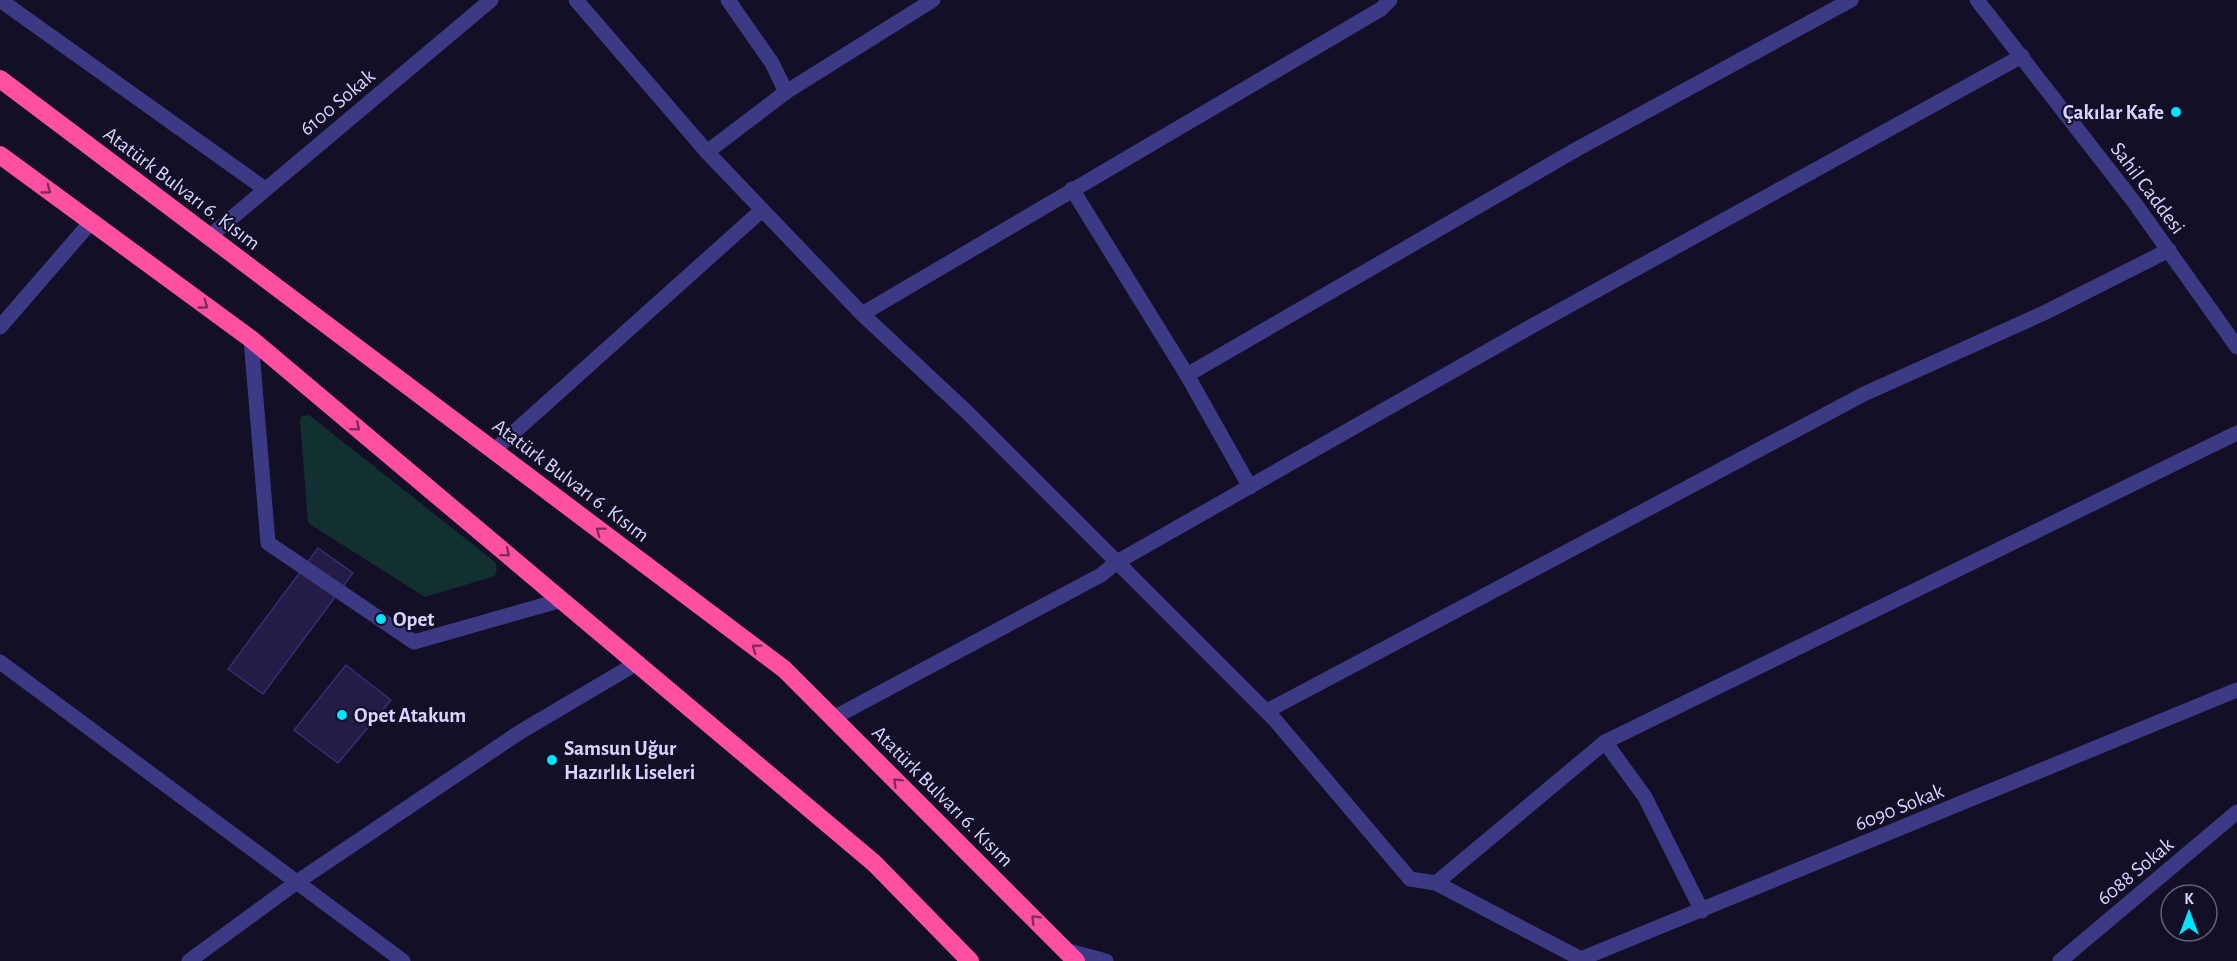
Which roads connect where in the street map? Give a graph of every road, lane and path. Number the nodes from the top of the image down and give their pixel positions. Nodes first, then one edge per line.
1 (0, 0) edge
2 (491, 0) edge
3 (576, 0) edge
4 (728, 0) edge
5 (933, 0) edge
6 (1390, 0) edge
7 (1851, 0) edge
8 (1977, 0) edge
9 (2022, 56) junction
10 (0, 79) edge
11 (786, 92) junction
12 (707, 152) junction
13 (0, 155) edge
14 (265, 189) junction
15 (1072, 189) junction
16 (762, 210) junction
17 (91, 222) junction
18 (209, 237) junction
19 (2169, 250) junction
20 (862, 314) junction
21 (0, 327) edge
22 (251, 339) junction
23 (2237, 347) edge
24 (1187, 375) junction
25 (2237, 433) edge
26 (493, 450) junction
27 (1250, 487) junction
28 (1117, 562) junction
29 (562, 600) junction
30 (0, 662) edge
31 (637, 663) junction
32 (2237, 690) edge
33 (1267, 711) junction
34 (833, 718) junction
35 (1605, 742) junction
36 (2237, 812) edge
37 (297, 882) junction
38 (1436, 883) junction
39 (1702, 910) junction
40 (1071, 955) edge
41 (1579, 960) edge
42 (189, 961) edge
43 (403, 961) edge
44 (970, 961) edge
45 (1106, 961) edge
46 (2060, 961) edge

1 - 14 street
2 - 14 street, 6100 Sokak
3 - 12 street
4 - 11 street
5 - 11 street
6 - 15 street
7 - 24 street
8 - 9 street, Sahil Caddesi
9 - 19 street, Sahil Caddesi
9 - 27 street
10 - 18 highway, Atatürk Bulvarı 6. Kısım
11 - 12 street
12 - 16 street
13 -> 17 highway
14 - 18 street, 6100 Sokak
15 - 20 street
15 - 24 street
16 - 20 street
16 - 26 street
17 - 21 street
17 -> 22 highway
18 - 26 highway, Atatürk Bulvarı 6. Kısım
19 - 23 street, Sahil Caddesi
19 - 33 street
20 - 28 street
22 -> 29 highway
22 - 29 street
24 - 27 street
25 - 35 street
34 -> 26 highway, Atatürk Bulvarı 6. Kısım
27 - 28 street
28 - 33 street
28 - 34 street
29 - 31 highway
30 - 37 street
31 - 37 street
31 - 44 highway
32 - 39 street, 6090 Sokak
33 - 38 street
40 -> 34 highway, Atatürk Bulvarı 6. Kısım
35 - 38 street
35 - 39 street
36 - 46 street, 6088 Sokak
37 - 42 street
37 - 43 street
38 - 41 street
39 - 41 street, 6090 Sokak
40 - 45 street

